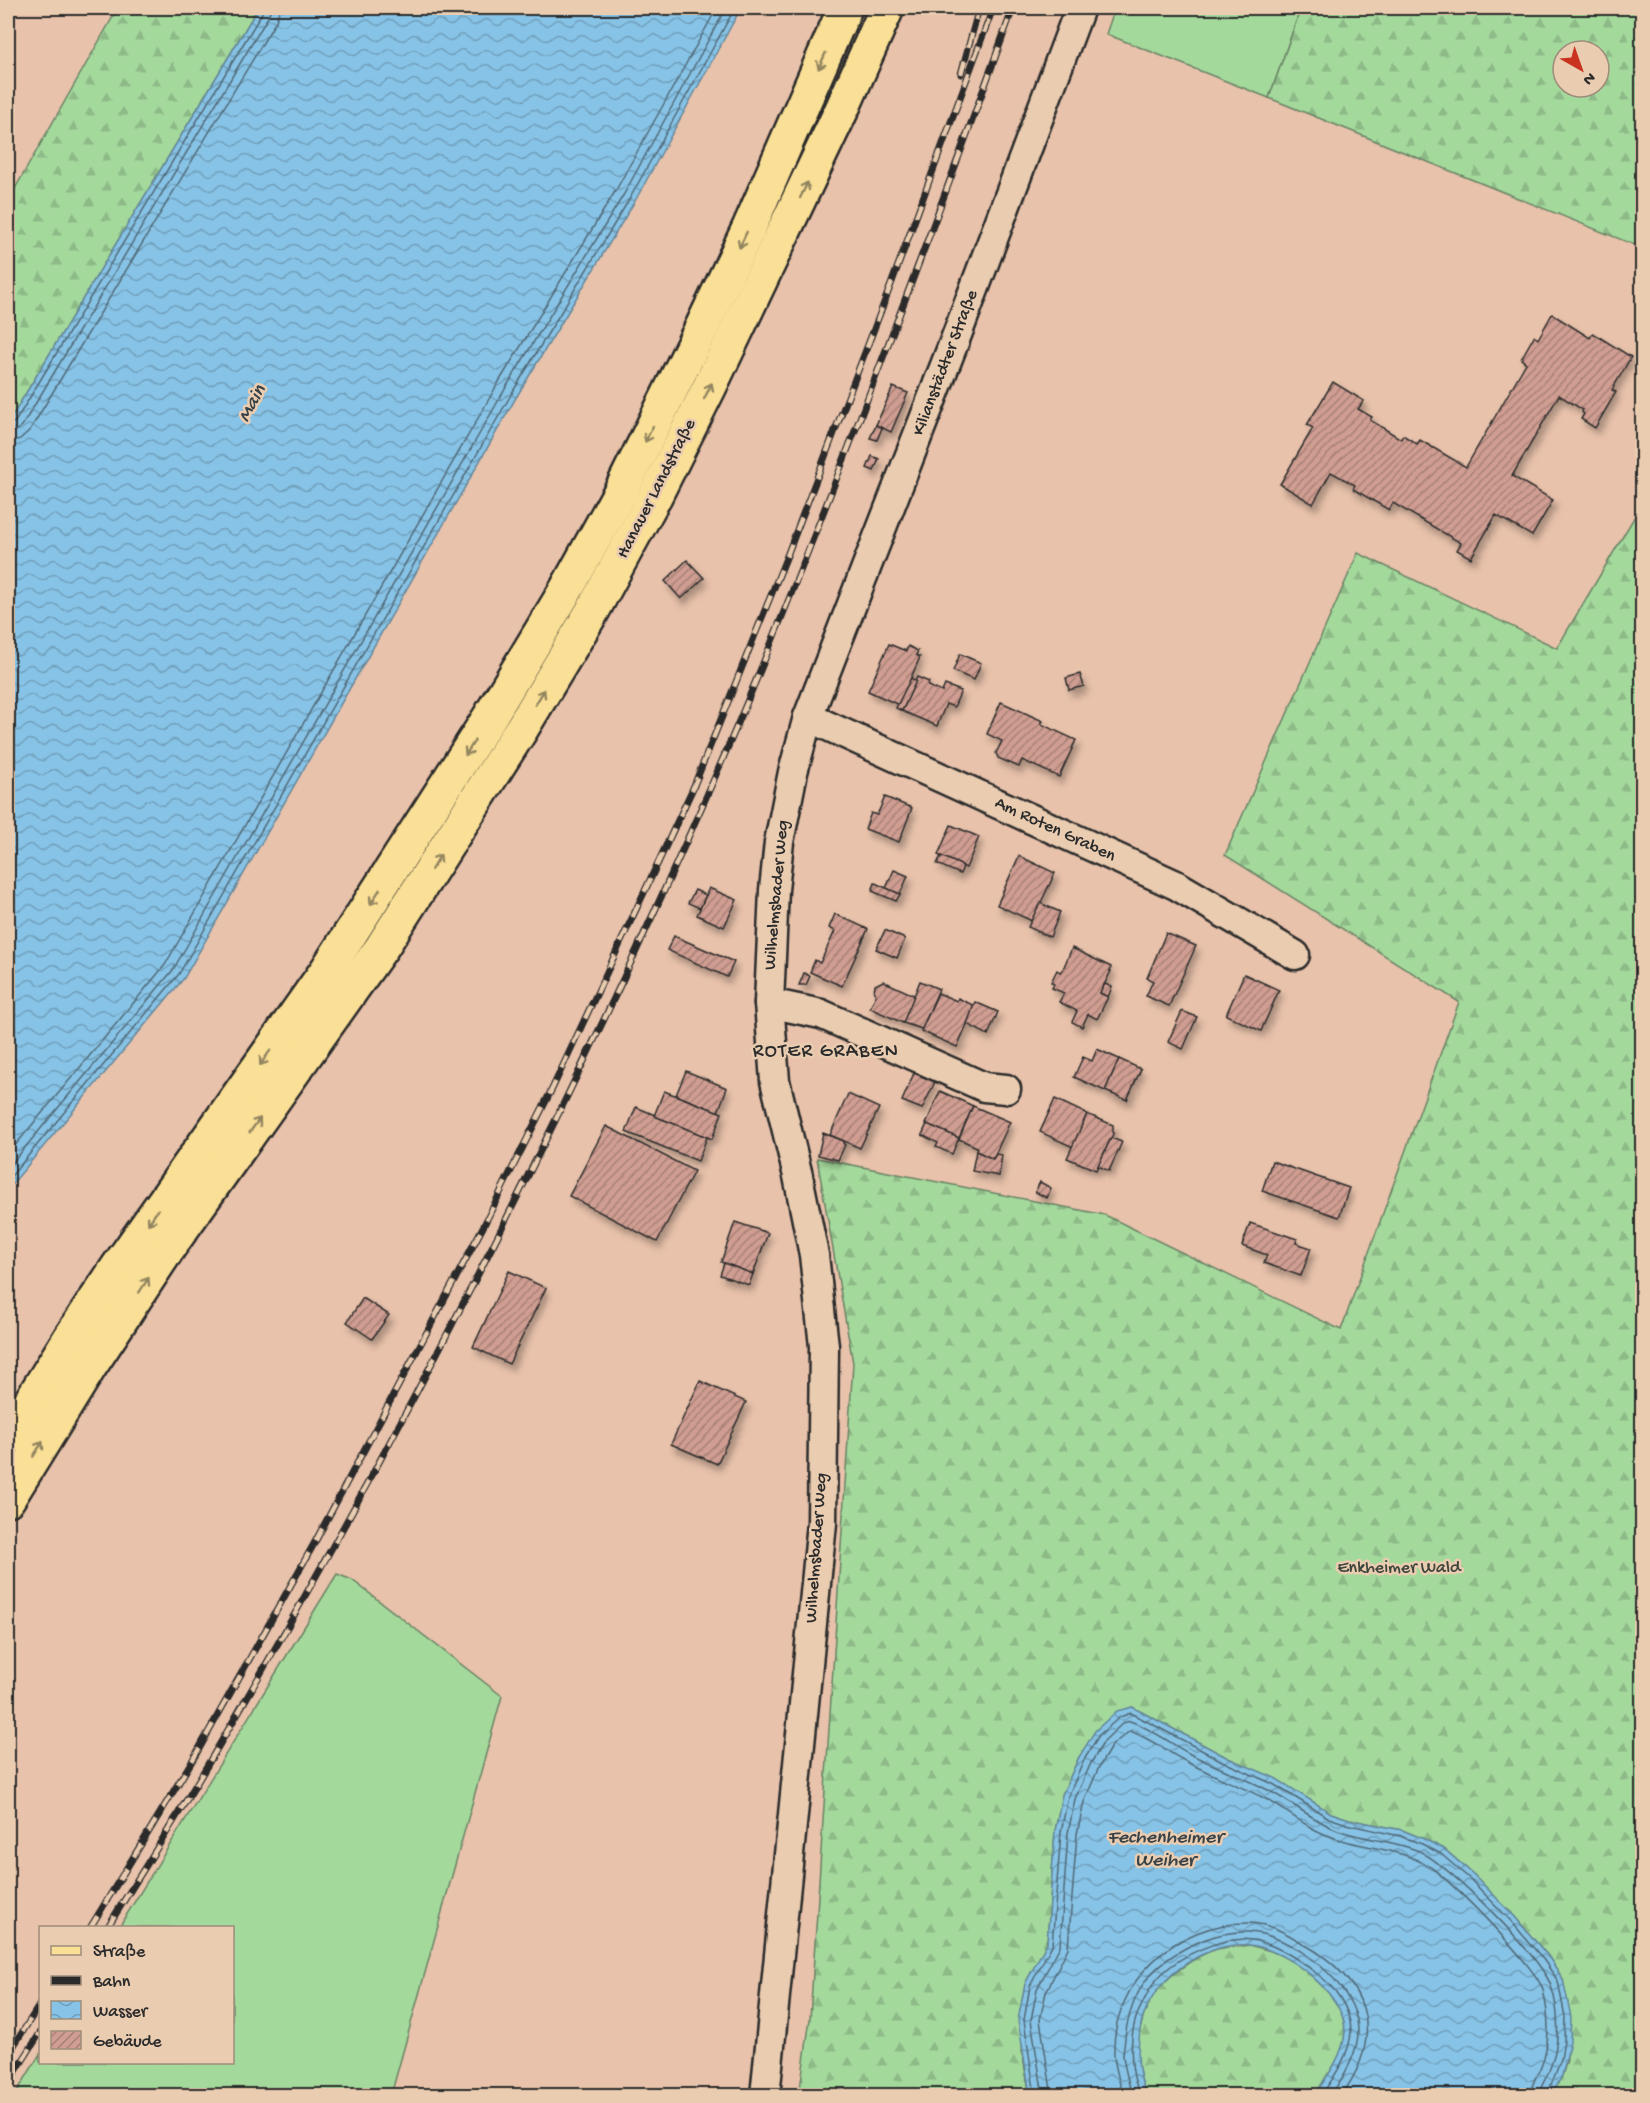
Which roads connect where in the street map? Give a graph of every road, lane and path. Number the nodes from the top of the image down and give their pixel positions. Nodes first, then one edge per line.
1 (845, 8) edge
2 (1080, 8) edge
3 (887, 15) edge
4 (808, 717) junction
5 (1295, 955) dead end
6 (769, 1003) junction
7 (1006, 1089) dead end
8 (8, 1438) edge
9 (8, 1499) edge
10 (765, 2096) edge

1 -> 8 main road, Hanauer Landstraße
2 - 4 street, Kilianstädter Straße
9 -> 3 main road, Hanauer Landstraße
4 - 5 street, Am Roten Graben
4 - 6 street, Wilhelmsbader Weg
6 - 7 street
6 - 10 street, Wilhelmsbader Weg

